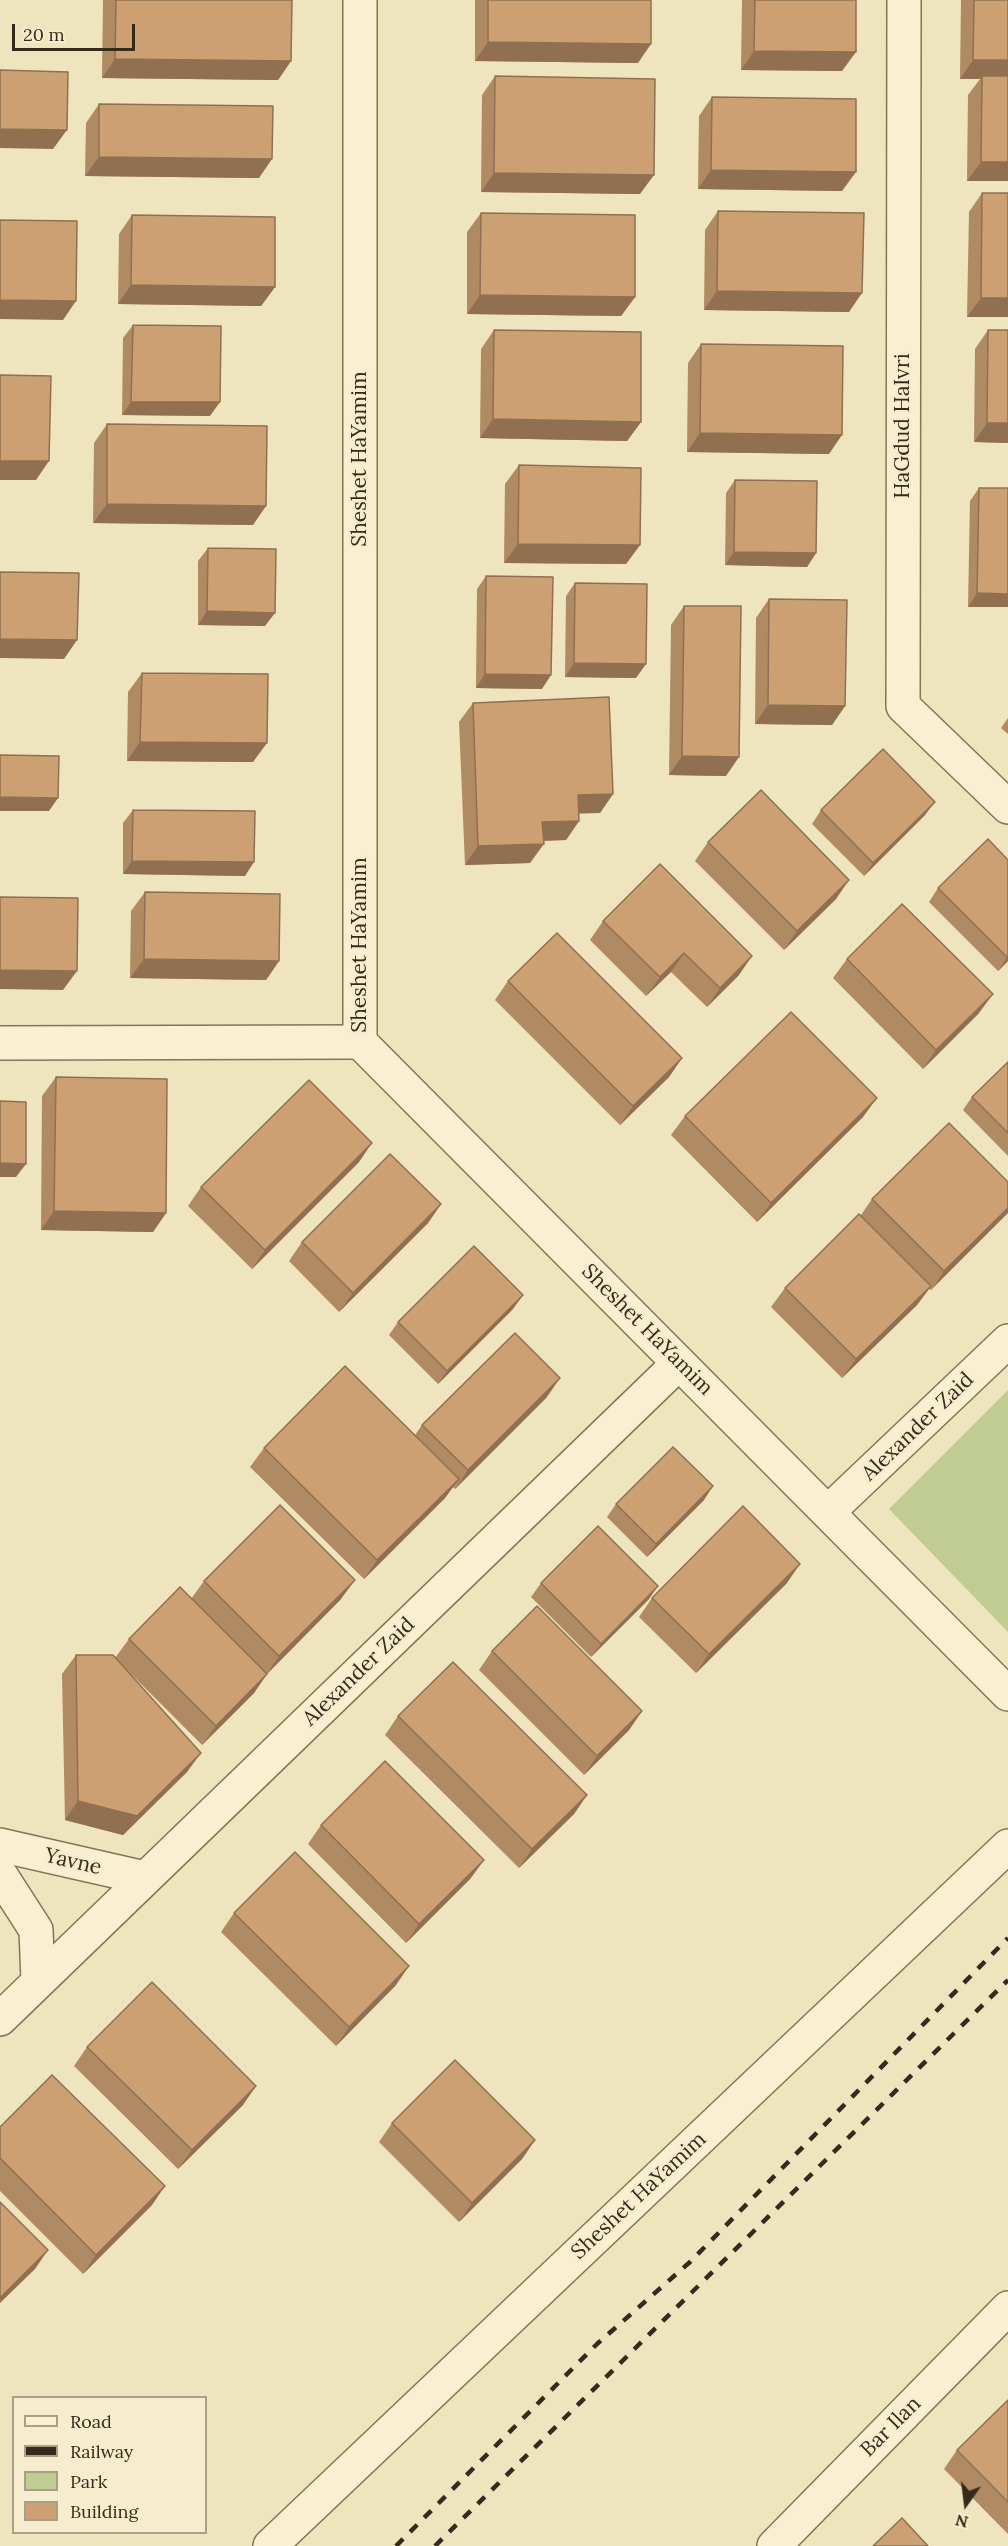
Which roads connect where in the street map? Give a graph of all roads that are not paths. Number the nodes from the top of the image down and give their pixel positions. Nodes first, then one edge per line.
1 (360, 0) edge
2 (904, 0) edge
3 (1008, 807) edge
4 (360, 1042) junction
5 (0, 1043) edge
6 (1008, 1341) edge
7 (679, 1363) junction
8 (828, 1512) junction
9 (1008, 1694) edge
10 (0, 1845) edge
11 (1008, 1846) edge
12 (0, 1874) edge
13 (145, 1878) junction
14 (38, 1981) junction
15 (0, 2019) edge
16 (1008, 2308) edge
17 (270, 2546) edge
18 (774, 2546) edge

1 - 4 street, Sheshet HaYamim
2 - 3 street, HaGdud HaIvri
4 - 5 street
4 - 7 street, Sheshet HaYamim
6 - 8 street, Alexander Zaid
7 - 8 street, Sheshet HaYamim
7 - 13 street, Alexander Zaid
8 - 9 street, Sheshet HaYamim
10 - 13 street, Yavne
11 - 17 street, Sheshet HaYamim
12 - 14 street
13 - 14 street, Alexander Zaid
14 - 15 street, Alexander Zaid
16 - 18 street, Bar Ilan

